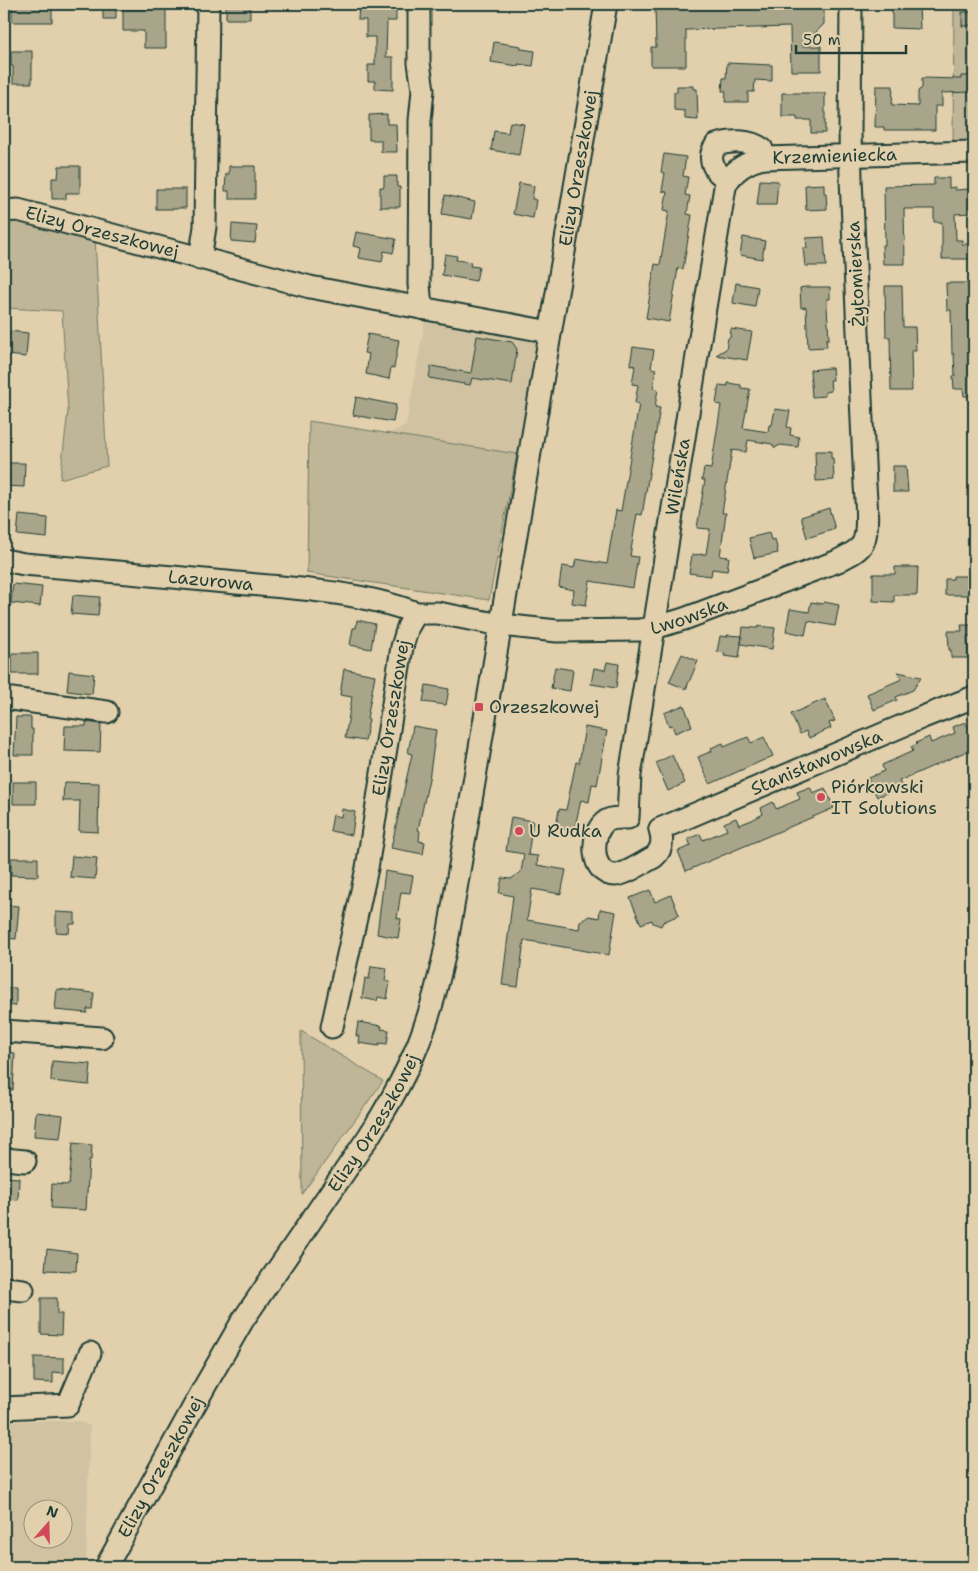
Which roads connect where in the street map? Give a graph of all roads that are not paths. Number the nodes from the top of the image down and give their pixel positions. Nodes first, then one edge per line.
1 (208, 4) edge
2 (419, 4) edge
3 (606, 4) edge
4 (851, 4) edge
5 (974, 152) edge
6 (851, 156) junction
7 (764, 158) junction
8 (728, 180) junction
9 (4, 211) edge
10 (200, 259) junction
11 (421, 308) junction
12 (550, 332) junction
13 (863, 544) joint
14 (4, 560) edge
15 (416, 613) junction
16 (501, 625) junction
17 (654, 628) junction
18 (974, 697) edge
19 (4, 698) edge
20 (107, 712) dead end
21 (628, 818) junction
22 (660, 829) junction
23 (332, 1027) dead end
24 (4, 1031) edge
25 (102, 1038) dead end
26 (4, 1159) edge
27 (25, 1161) dead end
28 (90, 1353) dead end
29 (4, 1408) edge
30 (106, 1567) edge

1 - 10 street, Elizy Orzeszkowej
2 - 11 street
3 - 12 street, Elizy Orzeszkowej
4 - 6 street, Żytomierska
5 - 6 street, Krzemieniecka
6 - 7 street, Krzemieniecka
6 - 13 street, Żytomierska
7 - 8 street
7 - 8 street, Krzemieniecka
8 - 17 street, Wileńska
9 - 10 street, Elizy Orzeszkowej
10 - 11 street, Elizy Orzeszkowej
11 - 12 street, Elizy Orzeszkowej
12 - 16 street, Elizy Orzeszkowej
13 - 17 street, Lwowska
14 - 15 street, Lazurowa
15 - 16 street
15 - 23 street, Elizy Orzeszkowej
16 - 17 street, Lwowska
16 - 30 street, Elizy Orzeszkowej
17 - 21 street, Wileńska
18 - 22 street, Stanisławowska
19 - 20 street
21 - 22 street
21 - 22 street
24 - 25 street
26 - 27 street
28 - 29 street

